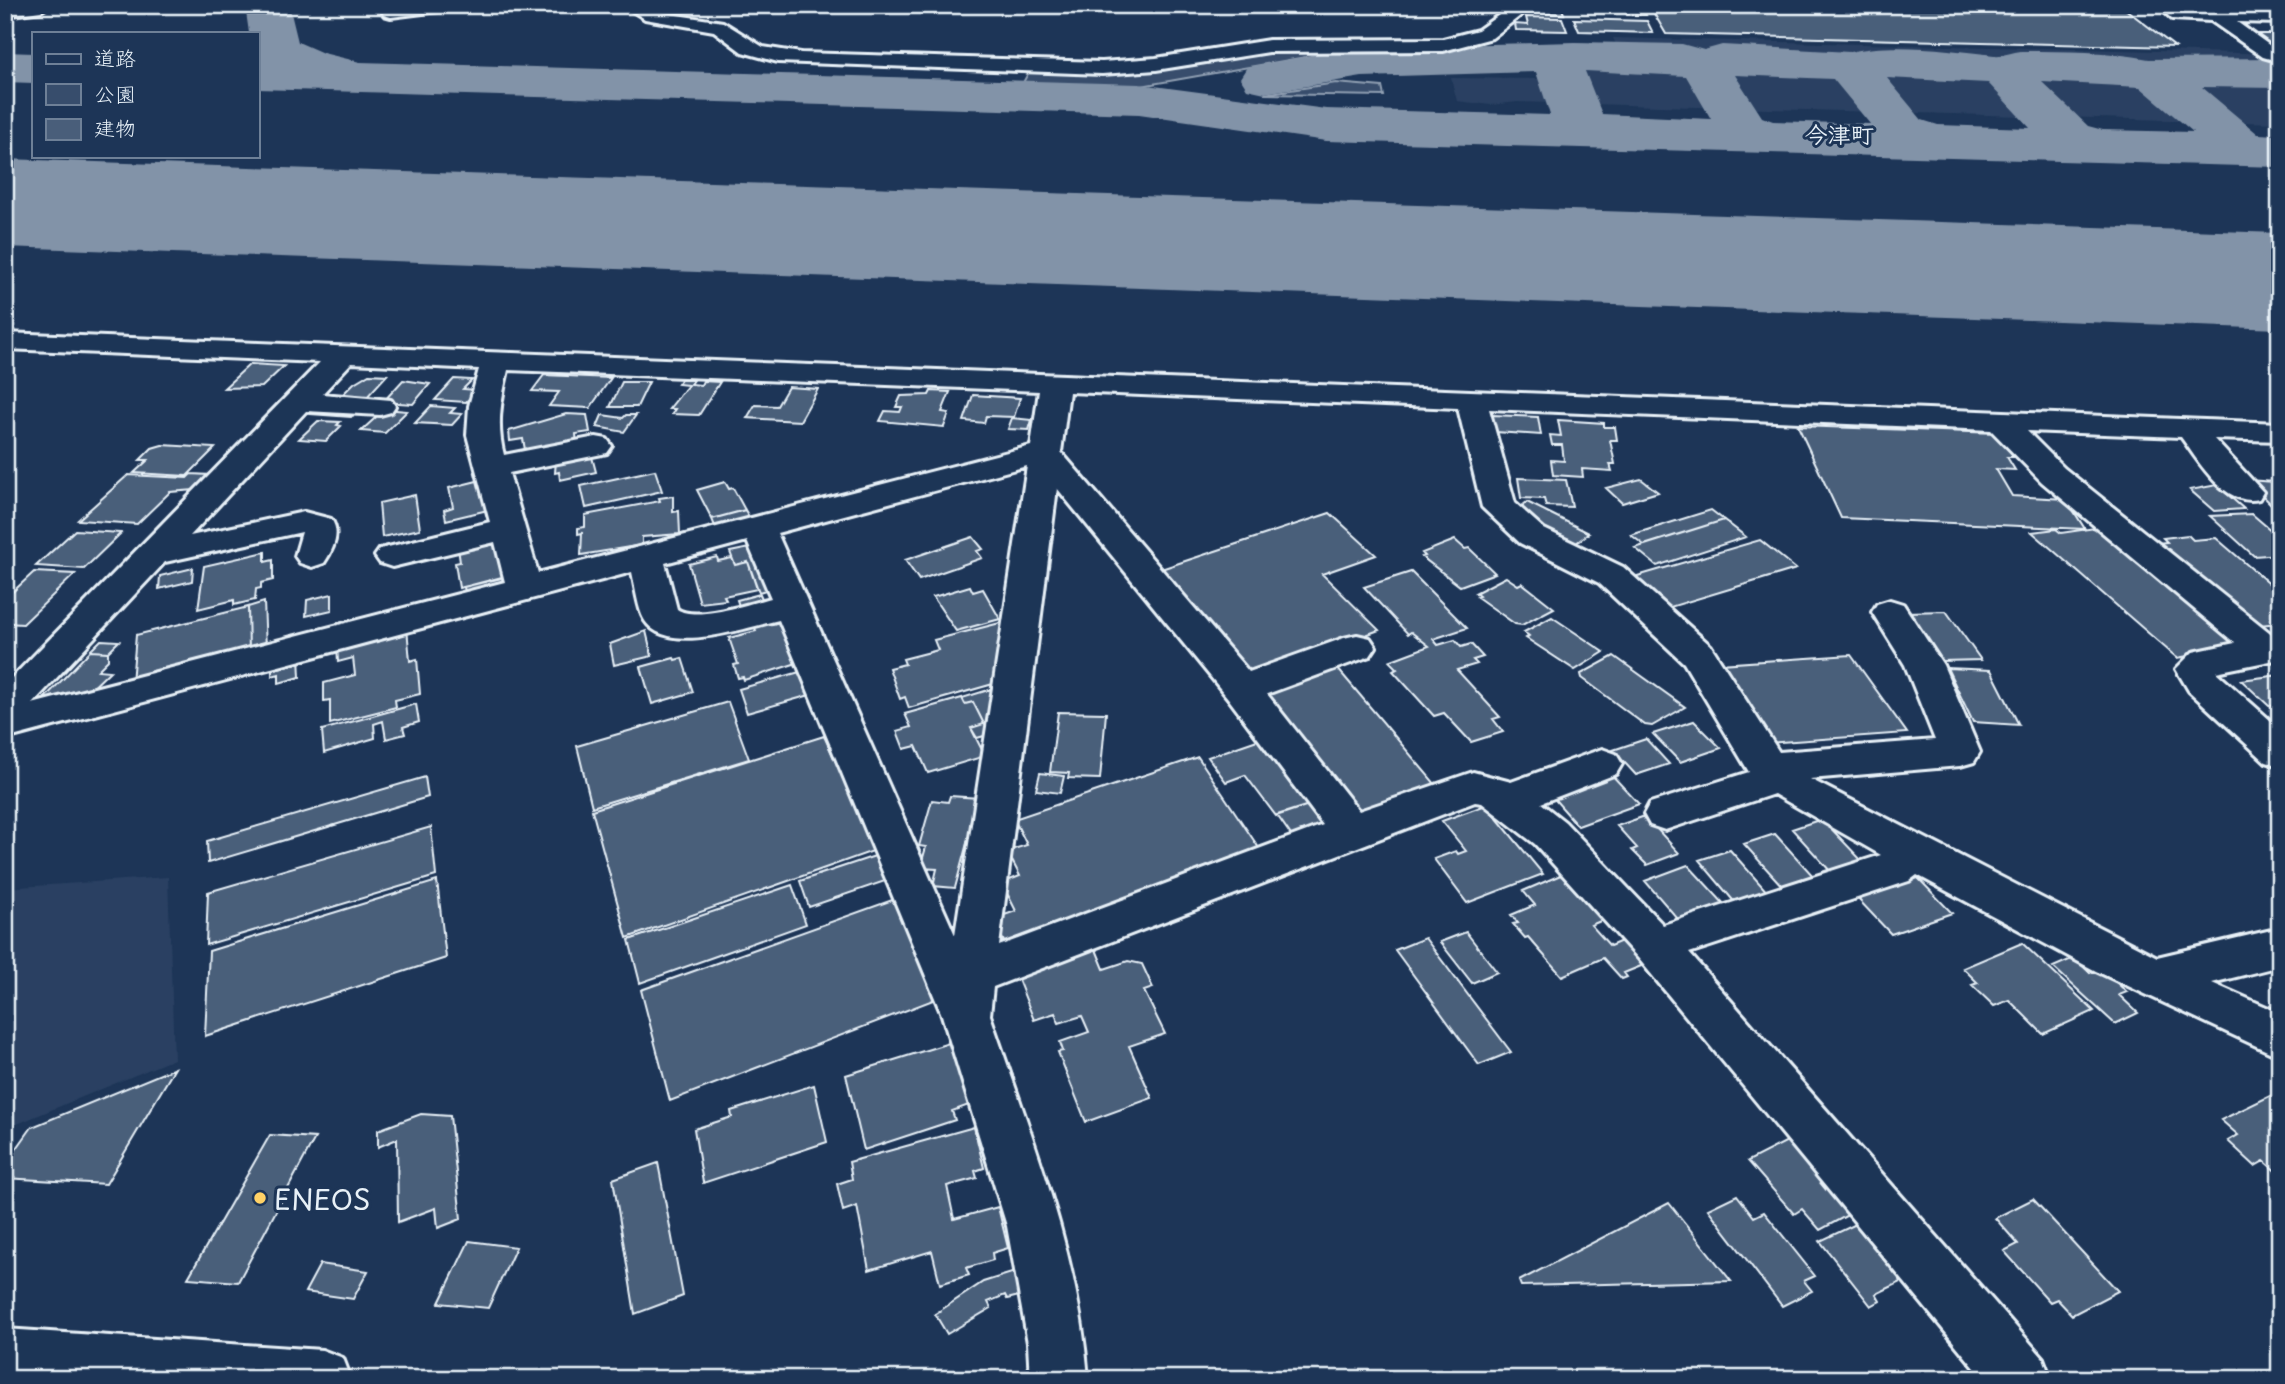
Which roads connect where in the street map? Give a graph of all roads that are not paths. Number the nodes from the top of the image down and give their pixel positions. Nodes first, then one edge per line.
1 (41, 5) edge
2 (388, 5) edge
3 (439, 5) edge
4 (632, 5) edge
5 (1525, 5) edge
6 (5, 10) edge
7 (2172, 10) edge
8 (2216, 16) junction
9 (2271, 17) edge
10 (2280, 28) edge
11 (2206, 35) dead end
12 (2270, 53) dead end
13 (5, 341) edge
14 (344, 354) junction
15 (496, 360) junction
16 (1055, 384) junction
17 (1471, 398) junction
18 (299, 402) junction
19 (380, 406) dead end
20 (1999, 420) junction
21 (2190, 428) junction
22 (2280, 432) edge
23 (596, 446) dead end
24 (1044, 453) junction
25 (492, 467) junction
26 (2247, 492) dead end
27 (758, 527) junction
28 (509, 528) junction
29 (153, 554) junction
30 (312, 556) dead end
31 (392, 556) dead end
32 (646, 557) junction
33 (525, 589) junction
34 (792, 605) junction
35 (1890, 612) dead end
36 (1357, 647) dead end
37 (2273, 649) edge
38 (1242, 688) junction
39 (5, 709) edge
40 (5, 725) edge
41 (2280, 751) edge
42 (1602, 764) dead end
43 (1774, 772) junction
44 (1507, 800) junction
45 (1665, 814) dead end
46 (1351, 831) junction
47 (1914, 853) junction
48 (1655, 946) junction
49 (2280, 947) edge
50 (2156, 977) junction
51 (970, 995) junction
52 (2280, 1036) edge
53 (5, 1357) edge
54 (322, 1379) edge
55 (1059, 1379) edge
56 (2022, 1379) edge

1 - 6 street
2 - 3 street
4 - 5 street
7 - 8 street
7 - 11 street
8 - 9 street
8 - 12 street
9 - 10 street
13 - 14 street
14 - 15 street
14 - 18 street
15 - 16 street
15 - 25 street
16 - 17 street
16 - 24 street
17 - 20 street
17 - 43 street
18 - 19 street
18 - 29 street
20 - 21 street
20 - 37 street
21 - 22 street
21 - 26 street
23 - 25 street
24 - 27 street
24 - 38 street
24 - 51 street
25 - 28 street
27 - 32 street
27 - 34 street
28 - 31 street
28 - 33 street
29 - 30 street
29 - 39 street
32 - 33 street
32 - 34 street
33 - 40 street
34 - 51 street
35 - 43 street
36 - 38 street
37 - 41 street
38 - 46 street
42 - 44 street
43 - 45 street
43 - 47 street
44 - 46 street
44 - 48 street
46 - 51 street
47 - 48 street
47 - 50 street
48 - 56 street
49 - 50 street
50 - 52 street
51 - 55 street
53 - 54 street

